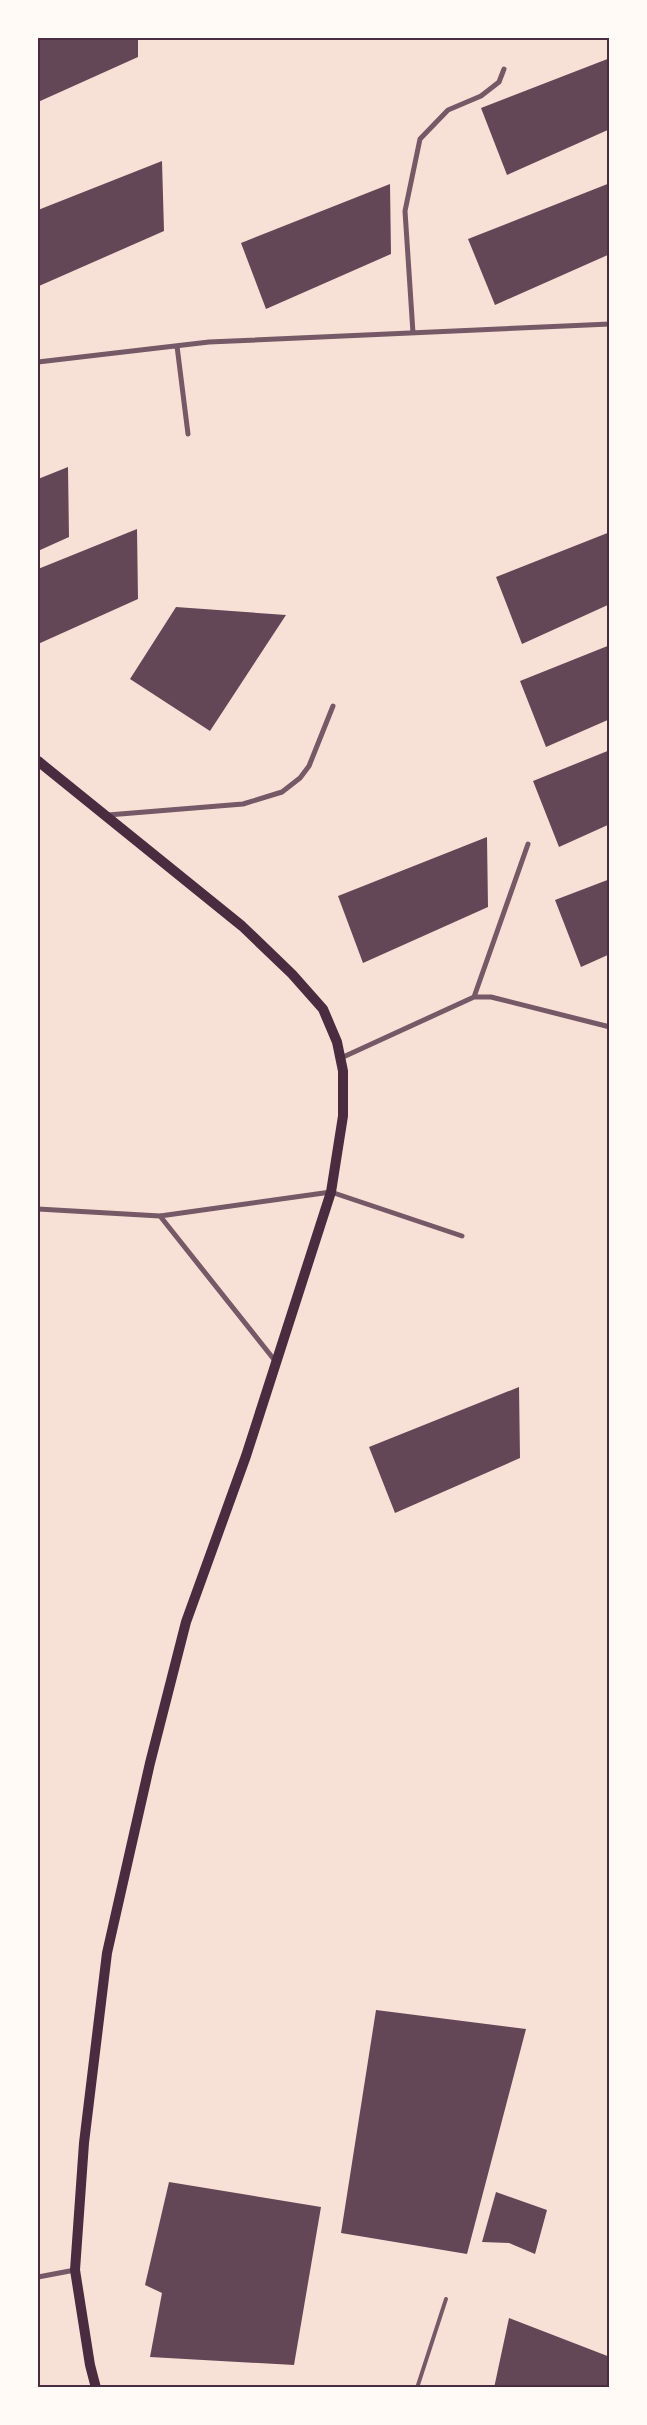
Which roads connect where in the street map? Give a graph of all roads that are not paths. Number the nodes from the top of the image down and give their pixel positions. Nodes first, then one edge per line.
1 (504, 69) dead end
2 (610, 324) edge
3 (412, 333) junction
4 (178, 346) junction
5 (38, 362) edge
6 (188, 434) dead end
7 (333, 706) dead end
8 (38, 761) edge
9 (105, 815) junction
10 (528, 844) dead end
11 (474, 997) junction
12 (610, 1027) edge
13 (340, 1059) junction
14 (331, 1192) junction
15 (38, 1209) edge
16 (160, 1216) junction
17 (462, 1236) dead end
18 (276, 1362) junction
19 (75, 2270) junction
20 (38, 2277) edge
21 (446, 2299) dead end
22 (96, 2388) edge
23 (417, 2388) edge

1 - 3 street
2 - 3 street
3 - 4 street
4 - 5 street
4 - 6 street
7 - 9 street
8 - 9 main road
9 - 13 main road
10 - 11 street
11 - 12 street
11 - 13 street
13 - 14 main road
14 - 16 street
14 - 17 street
14 - 18 main road
15 - 16 street
16 - 18 street
18 - 19 main road
19 - 20 street
19 - 22 main road
21 - 23 lane

